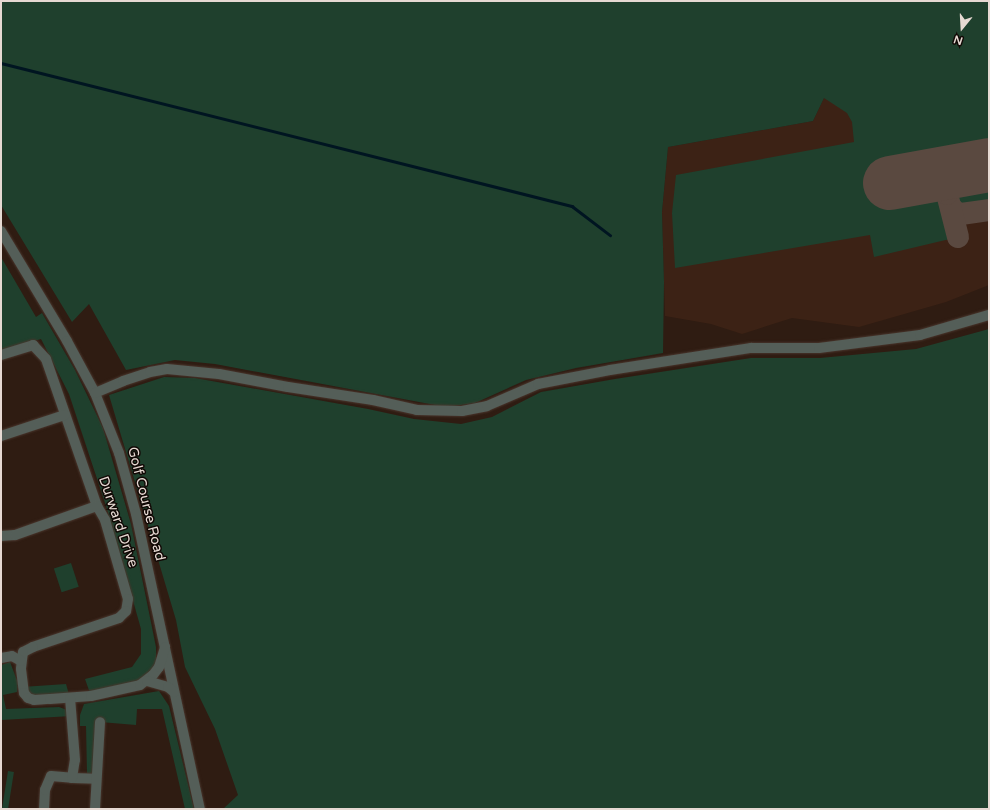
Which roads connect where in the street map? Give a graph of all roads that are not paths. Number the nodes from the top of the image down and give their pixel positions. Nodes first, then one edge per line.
1 (1, 231) edge
2 (989, 315) edge
3 (1, 355) edge
4 (96, 393) junction
5 (65, 415) junction
6 (1, 436) edge
7 (97, 506) junction
8 (1, 536) edge
9 (165, 646) junction
10 (1, 658) edge
11 (21, 661) junction
12 (147, 682) junction
13 (174, 692) junction
14 (70, 698) junction
15 (100, 722) dead end
16 (72, 778) junction
17 (96, 779) junction
18 (44, 809) edge
19 (95, 809) edge
20 (200, 809) edge

1 - 4 street, Golf Course Road
2 - 4 street
3 - 5 street, Durward Drive
4 - 9 street, Golf Course Road
5 - 6 street
5 - 7 street, Durward Drive
7 - 8 street
7 - 11 street, Durward Drive
9 - 12 street
9 - 13 street, Golf Course Road
10 - 11 street
11 - 14 street
12 - 13 street
12 - 14 street
13 - 20 street, Golf Course Road
14 - 16 street
15 - 17 street
16 - 17 street
16 - 18 street
17 - 19 street

